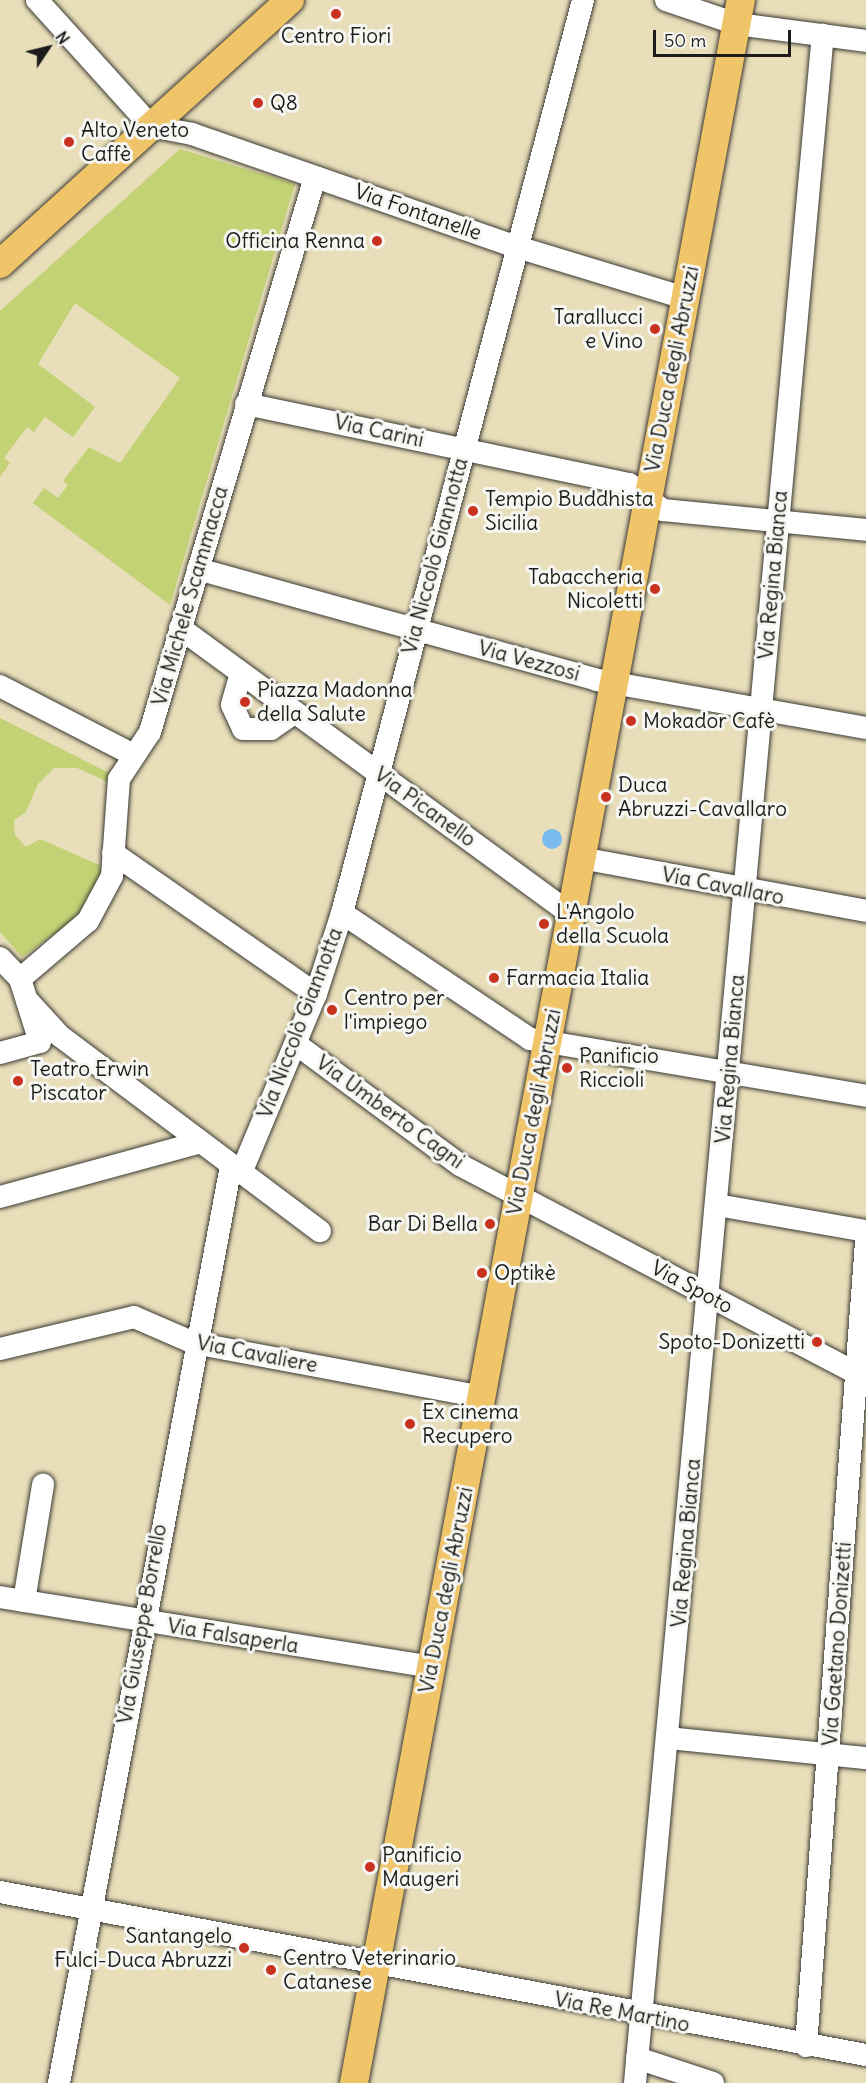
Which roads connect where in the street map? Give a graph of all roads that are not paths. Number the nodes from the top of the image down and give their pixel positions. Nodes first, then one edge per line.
1 (37, 0) edge
2 (290, 0) edge
3 (583, 0) edge
4 (666, 0) edge
5 (739, 12) edge
6 (823, 35) junction
7 (866, 41) edge
8 (151, 126) junction
9 (315, 177) junction
10 (517, 247) junction
11 (0, 264) edge
12 (685, 298) junction
13 (246, 404) junction
14 (464, 449) junction
15 (648, 498) junction
16 (778, 521) junction
17 (866, 530) edge
18 (198, 569) junction
19 (180, 628) junction
20 (416, 630) junction
21 (233, 667) junction
22 (614, 681) junction
23 (0, 686) edge
24 (287, 706) junction
25 (762, 710) junction
26 (866, 728) edge
27 (132, 754) junction
28 (378, 772) junction
29 (113, 853) junction
30 (581, 858) junction
31 (745, 890) junction
32 (866, 911) edge
33 (342, 913) junction
34 (571, 914) junction
35 (0, 958) edge
36 (24, 989) junction
37 (316, 994) junction
38 (547, 1041) junction
39 (296, 1044) junction
40 (0, 1053) edge
41 (729, 1071) junction
42 (866, 1096) edge
43 (201, 1142) junction
44 (236, 1170) junction
45 (518, 1193) junction
46 (0, 1197) edge
47 (717, 1205) junction
48 (320, 1231) dead end
49 (866, 1232) edge
50 (866, 1242) edge
51 (709, 1296) junction
52 (194, 1343) junction
53 (0, 1349) edge
54 (861, 1376) edge
55 (483, 1397) junction
56 (42, 1485) dead end
57 (0, 1597) edge
58 (24, 1600) junction
59 (141, 1622) junction
60 (431, 1667) junction
61 (668, 1738) junction
62 (829, 1755) junction
63 (866, 1758) edge
64 (0, 1892) edge
65 (90, 1910) junction
66 (378, 1964) junction
67 (641, 2016) junction
68 (806, 2046) junction
69 (866, 2055) edge
70 (638, 2058) junction
71 (59, 2083) edge
72 (354, 2083) edge
73 (635, 2083) edge
74 (713, 2083) edge

1 - 8 street
2 - 8 main road
3 - 10 street, Via Niccolò Giannotta
4 - 5 street
5 - 6 street
5 - 12 main road, Via Duca degli Abruzzi
6 - 7 street
6 - 16 street, Via Regina Bianca
8 - 9 street, Via Fontanelle
8 - 11 main road
9 - 10 street, Via Fontanelle
9 - 13 street, Via Michele Scammacca
10 - 12 street, Via Fontanelle
10 - 14 street, Via Niccolò Giannotta
12 - 15 main road, Via Duca degli Abruzzi
13 - 14 street, Via Carini
13 - 18 street, Via Michele Scammacca
14 - 15 street, Via Carini
14 - 20 street, Via Niccolò Giannotta
15 - 16 street, Via Carini
15 - 22 main road, Via Duca degli Abruzzi
16 - 17 street, Via Carini
16 - 25 street, Via Regina Bianca
18 - 19 street, Via Michele Scammacca
18 - 20 street, Via Vezzosi
19 - 21 street
19 - 27 street, Via Michele Scammacca
20 - 22 street, Via Vezzosi
20 - 28 street, Via Niccolò Giannotta
21 - 24 street, Via Picanello
21 - 24 street
22 - 25 street, Via Vezzosi
22 - 30 main road, Via Duca degli Abruzzi
23 - 27 street
24 - 28 street, Via Picanello
25 - 26 street, Via Vezzosi
25 - 31 street, Via Regina Bianca
27 - 29 street, Via Michele Scammacca
28 - 33 street, Via Niccolò Giannotta
28 - 34 street, Via Picanello
29 - 36 street, Via Michele Scammacca
29 - 37 street
30 - 31 street, Via Cavallaro
30 - 34 main road, Via Duca degli Abruzzi
31 - 32 street, Via Cavallaro
31 - 41 street, Via Regina Bianca
33 - 37 street, Via Niccolò Giannotta
33 - 38 street
34 - 38 main road, Via Duca degli Abruzzi
35 - 36 street
36 - 40 street
36 - 43 street
37 - 39 street, Via Niccolò Giannotta
38 - 41 street
38 - 45 main road, Via Duca degli Abruzzi
39 - 44 street, Via Niccolò Giannotta
39 - 45 street, Via Umberto Cagni
41 - 42 street
41 - 47 street, Via Regina Bianca
43 - 44 street
43 - 46 street
44 - 48 street
44 - 52 street, Via Giuseppe Borrello
45 - 51 street, Via Spoto
45 - 55 main road, Via Duca degli Abruzzi
47 - 49 street
47 - 51 street, Via Regina Bianca
50 - 54 street, Via Gaetano Donizetti
51 - 54 street, Via Spoto
51 - 61 street, Via Regina Bianca
52 - 53 street, Via Cavaliere
52 - 55 street, Via Cavaliere
52 - 59 street, Via Giuseppe Borrello
54 - 62 street, Via Gaetano Donizetti
55 - 60 main road, Via Duca degli Abruzzi
56 - 58 street
57 - 58 street, Via Falsaperla
58 - 59 street, Via Falsaperla
59 - 60 street, Via Falsaperla
59 - 65 street, Via Giuseppe Borrello
60 - 66 main road, Via Duca degli Abruzzi
61 - 62 street
61 - 67 street, Via Regina Bianca
62 - 63 street
62 - 68 street, Via Gaetano Donizetti
64 - 65 street, Via Re Martino
65 - 66 street, Via Re Martino
65 - 71 street, Via Giuseppe Borrello
66 - 67 street, Via Re Martino
66 - 72 main road, Via Duca degli Abruzzi
67 - 68 street, Via Re Martino
67 - 70 street, Via Regina Bianca
68 - 69 street, Via Re Martino
70 - 73 street, Via Regina Bianca
70 - 74 street

